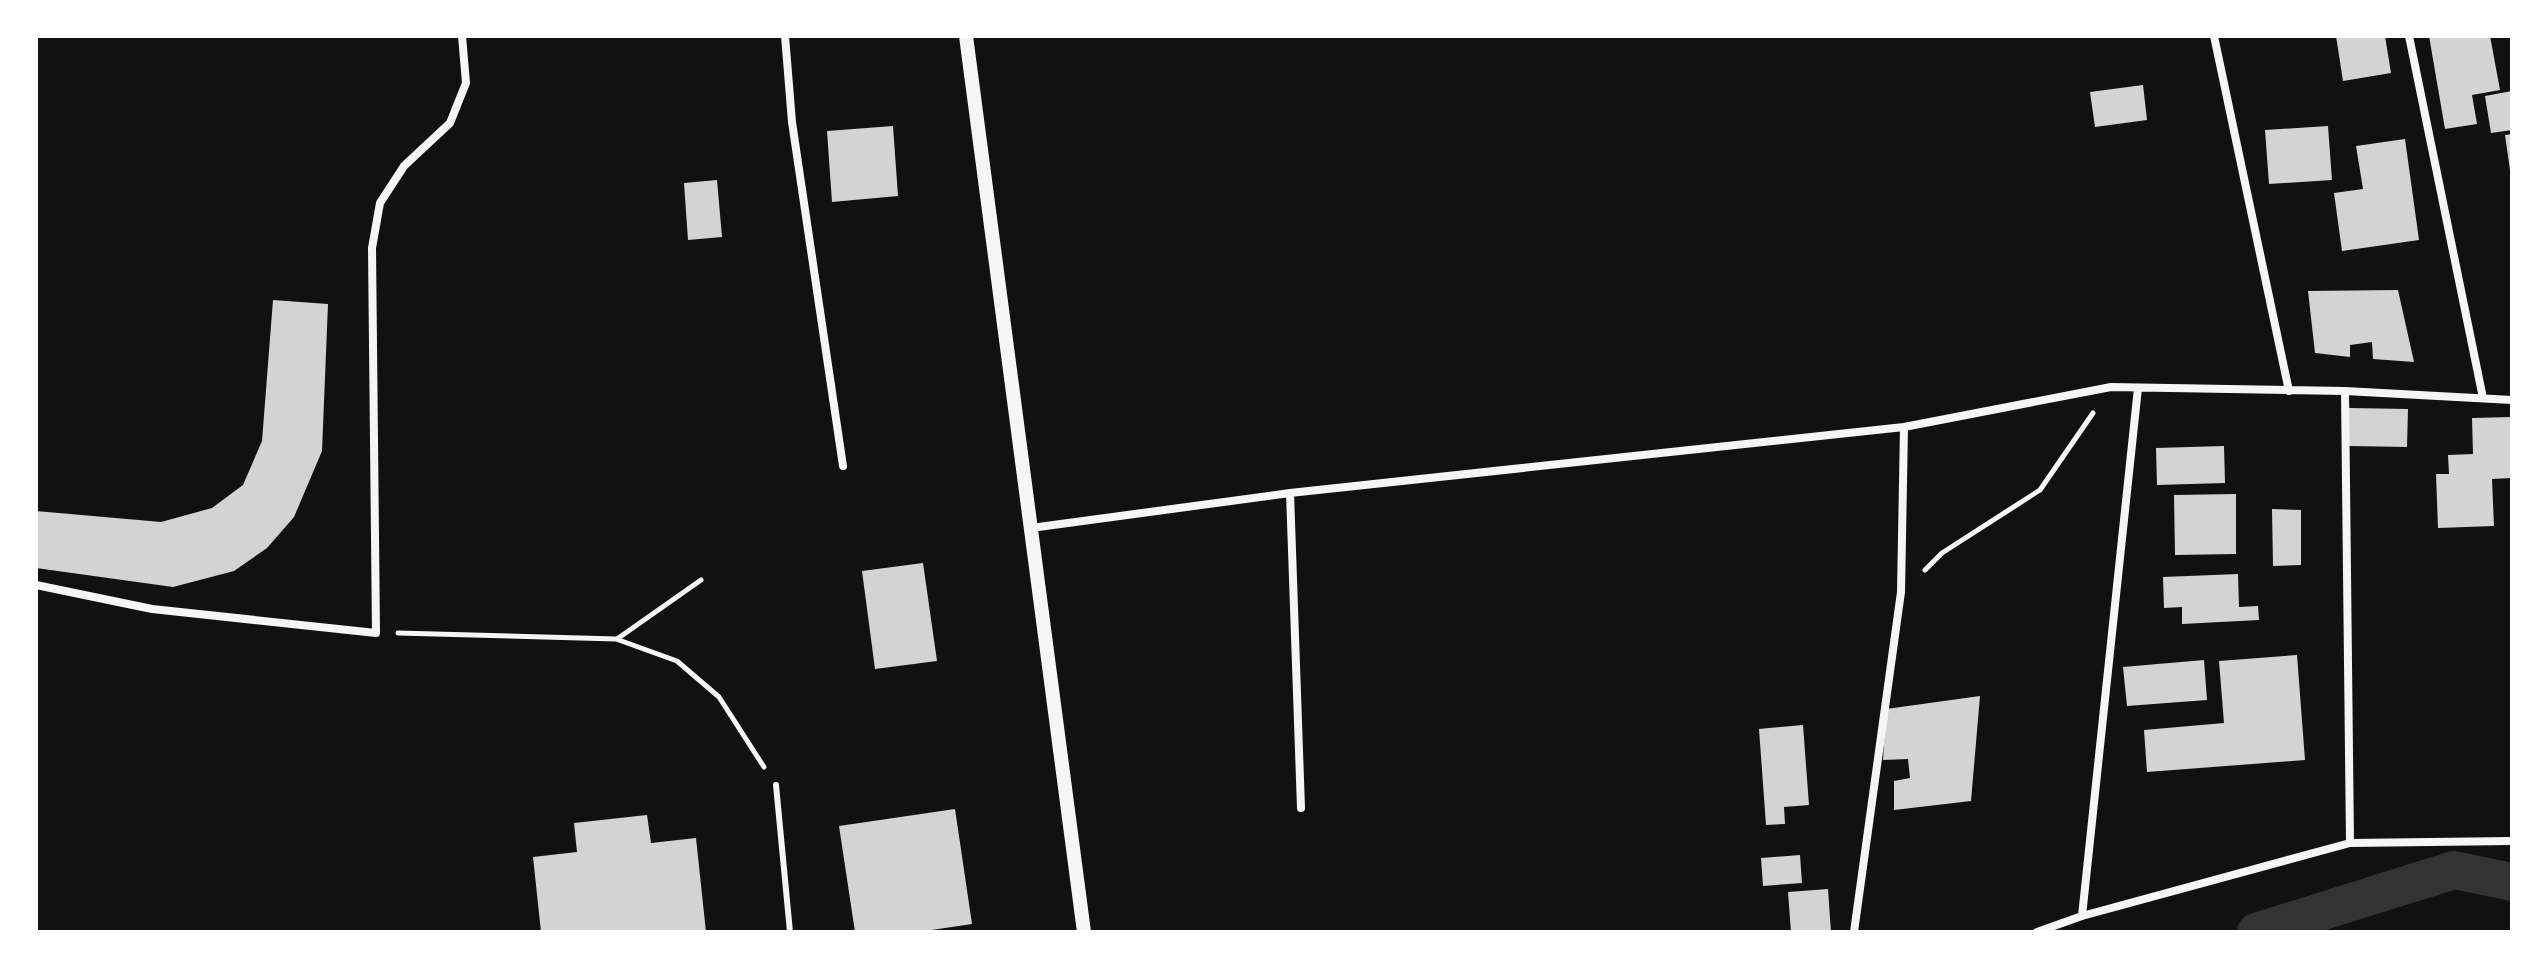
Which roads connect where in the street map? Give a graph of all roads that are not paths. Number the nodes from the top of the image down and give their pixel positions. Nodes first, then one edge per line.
1 (462, 36) edge
2 (785, 36) edge
3 (966, 36) edge
4 (2214, 36) edge
5 (2409, 36) edge
6 (2138, 388) junction
7 (2289, 391) junction
8 (2345, 391) junction
9 (2483, 398) junction
10 (2512, 400) edge
11 (1904, 427) junction
12 (843, 466) dead end
13 (1290, 493) junction
14 (1031, 528) junction
15 (36, 585) edge
16 (776, 785) road end
17 (1301, 808) dead end
18 (2512, 841) edge
19 (2350, 843) junction
20 (2082, 916) junction
21 (790, 932) edge
22 (1084, 932) edge
23 (1854, 932) edge
24 (2037, 932) edge

1 - 15 street
2 - 12 street
3 - 14 street
4 - 7 street
5 - 9 street
6 - 7 street
6 - 11 street
6 - 20 street
7 - 8 street
8 - 9 street
8 - 19 street
9 - 10 street
11 - 13 street
11 - 23 street
13 - 14 street
13 - 17 street
14 - 22 street
16 - 21 lane
18 - 19 street
19 - 20 street
20 - 24 street

